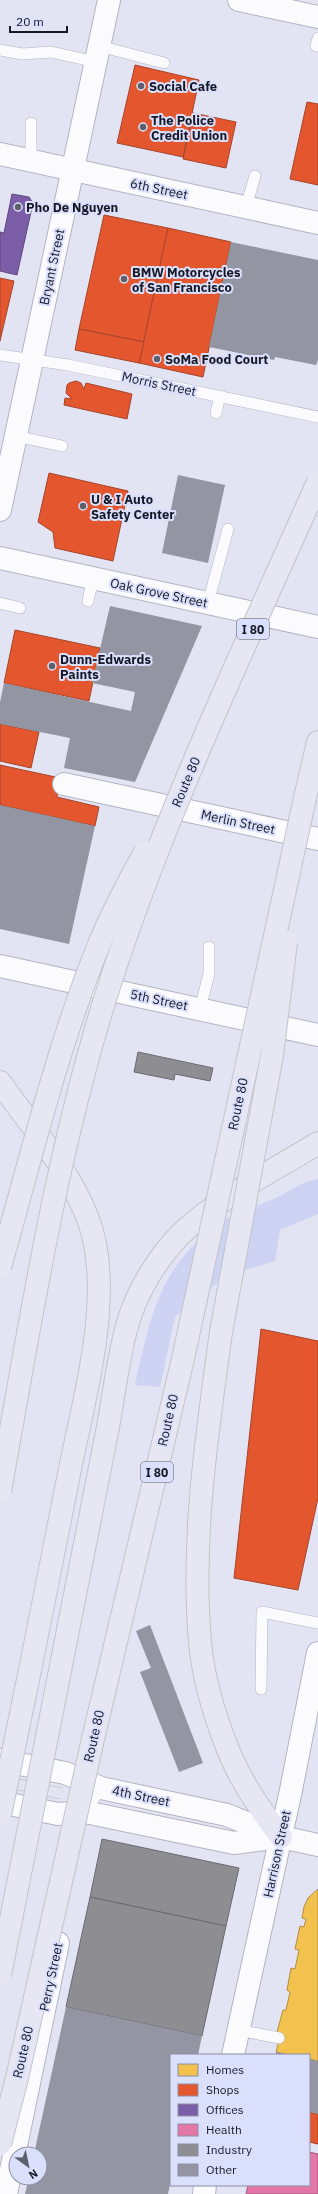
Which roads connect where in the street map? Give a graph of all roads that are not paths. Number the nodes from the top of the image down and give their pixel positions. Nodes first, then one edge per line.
1 (109, 0) edge
2 (239, 0) edge
3 (318, 18) edge
4 (0, 50) edge
5 (98, 54) junction
6 (164, 62) dead end
7 (31, 123) dead end
8 (0, 154) edge
9 (31, 161) junction
10 (73, 170) junction
11 (255, 176) dead end
12 (246, 207) junction
13 (318, 223) edge
14 (0, 355) edge
15 (32, 359) junction
16 (220, 396) junction
17 (216, 413) dead end
18 (318, 417) edge
19 (16, 436) junction
20 (62, 446) dead end
21 (318, 482) edge
22 (0, 510) edge
23 (228, 529) dead end
24 (0, 558) edge
25 (93, 578) junction
26 (88, 601) dead end
27 (0, 603) edge
28 (208, 603) junction
29 (20, 608) dead end
30 (318, 627) edge
31 (318, 742) edge
32 (188, 776) junction
33 (64, 784) dead end
34 (304, 798) junction
35 (318, 839) edge
36 (209, 947) dead end
37 (0, 966) edge
38 (200, 1009) junction
39 (318, 1035) edge
40 (0, 1082) edge
41 (318, 1143) edge
42 (0, 1267) edge
43 (0, 1491) edge
44 (318, 1623) edge
45 (318, 1653) edge
46 (261, 1689) dead end
47 (0, 1760) edge
48 (101, 1788) junction
49 (0, 1802) edge
50 (85, 1812) junction
51 (0, 1816) edge
52 (281, 1837) junction
53 (318, 1845) edge
54 (0, 1975) edge
55 (238, 2030) junction
56 (280, 2038) dead end
57 (233, 2054) edge
58 (0, 2144) edge
59 (6, 2194) edge

1 - 5 main road, Bryant Street
2 - 3 main road
4 - 5 lane
5 - 6 lane
5 - 10 main road, Bryant Street
7 - 9 lane
8 - 9 main road, 6th Street
9 - 10 main road, 6th Street
10 - 12 main road, 6th Street
10 - 15 main road, Bryant Street
11 - 12 lane
12 - 13 main road, 6th Street
14 - 15 lane, Morris Street
15 - 16 lane, Morris Street
15 - 19 main road, Bryant Street
16 - 17 lane
16 - 18 lane, Morris Street
19 - 20 lane
19 - 22 main road, Bryant Street
21 - 32 highway, Route 80 / I 80, bridge
23 - 28 lane
24 - 25 main road, Oak Grove Street
25 - 26 lane
25 - 28 main road, Oak Grove Street
27 - 29 lane
28 - 30 main road, Oak Grove Street
31 - 34 highway, Route 80 / I 80
32 - 42 highway, bridge
32 - 43 highway, Route 80 / I 80, bridge
33 - 35 main road, Merlin Street
34 - 52 highway, bridge
34 - 58 highway, Route 80 / I 80, bridge
36 - 38 lane
37 - 38 main road, 5th Street
38 - 39 main road, 5th Street
40 - 51 highway, bridge
41 - 54 highway, bridge
44 - 46 lane
45 - 52 main road, Harrison Street
47 - 48 main road, 4th Street
48 - 50 lane, Perry Street
48 - 52 main road, 4th Street
49 - 50 main road, 4th Street
50 - 52 main road, 4th Street
50 - 59 main road, Perry Street
52 - 53 main road, 4th Street
52 - 55 main road, Harrison Street
55 - 56 lane
55 - 57 main road, Harrison Street

